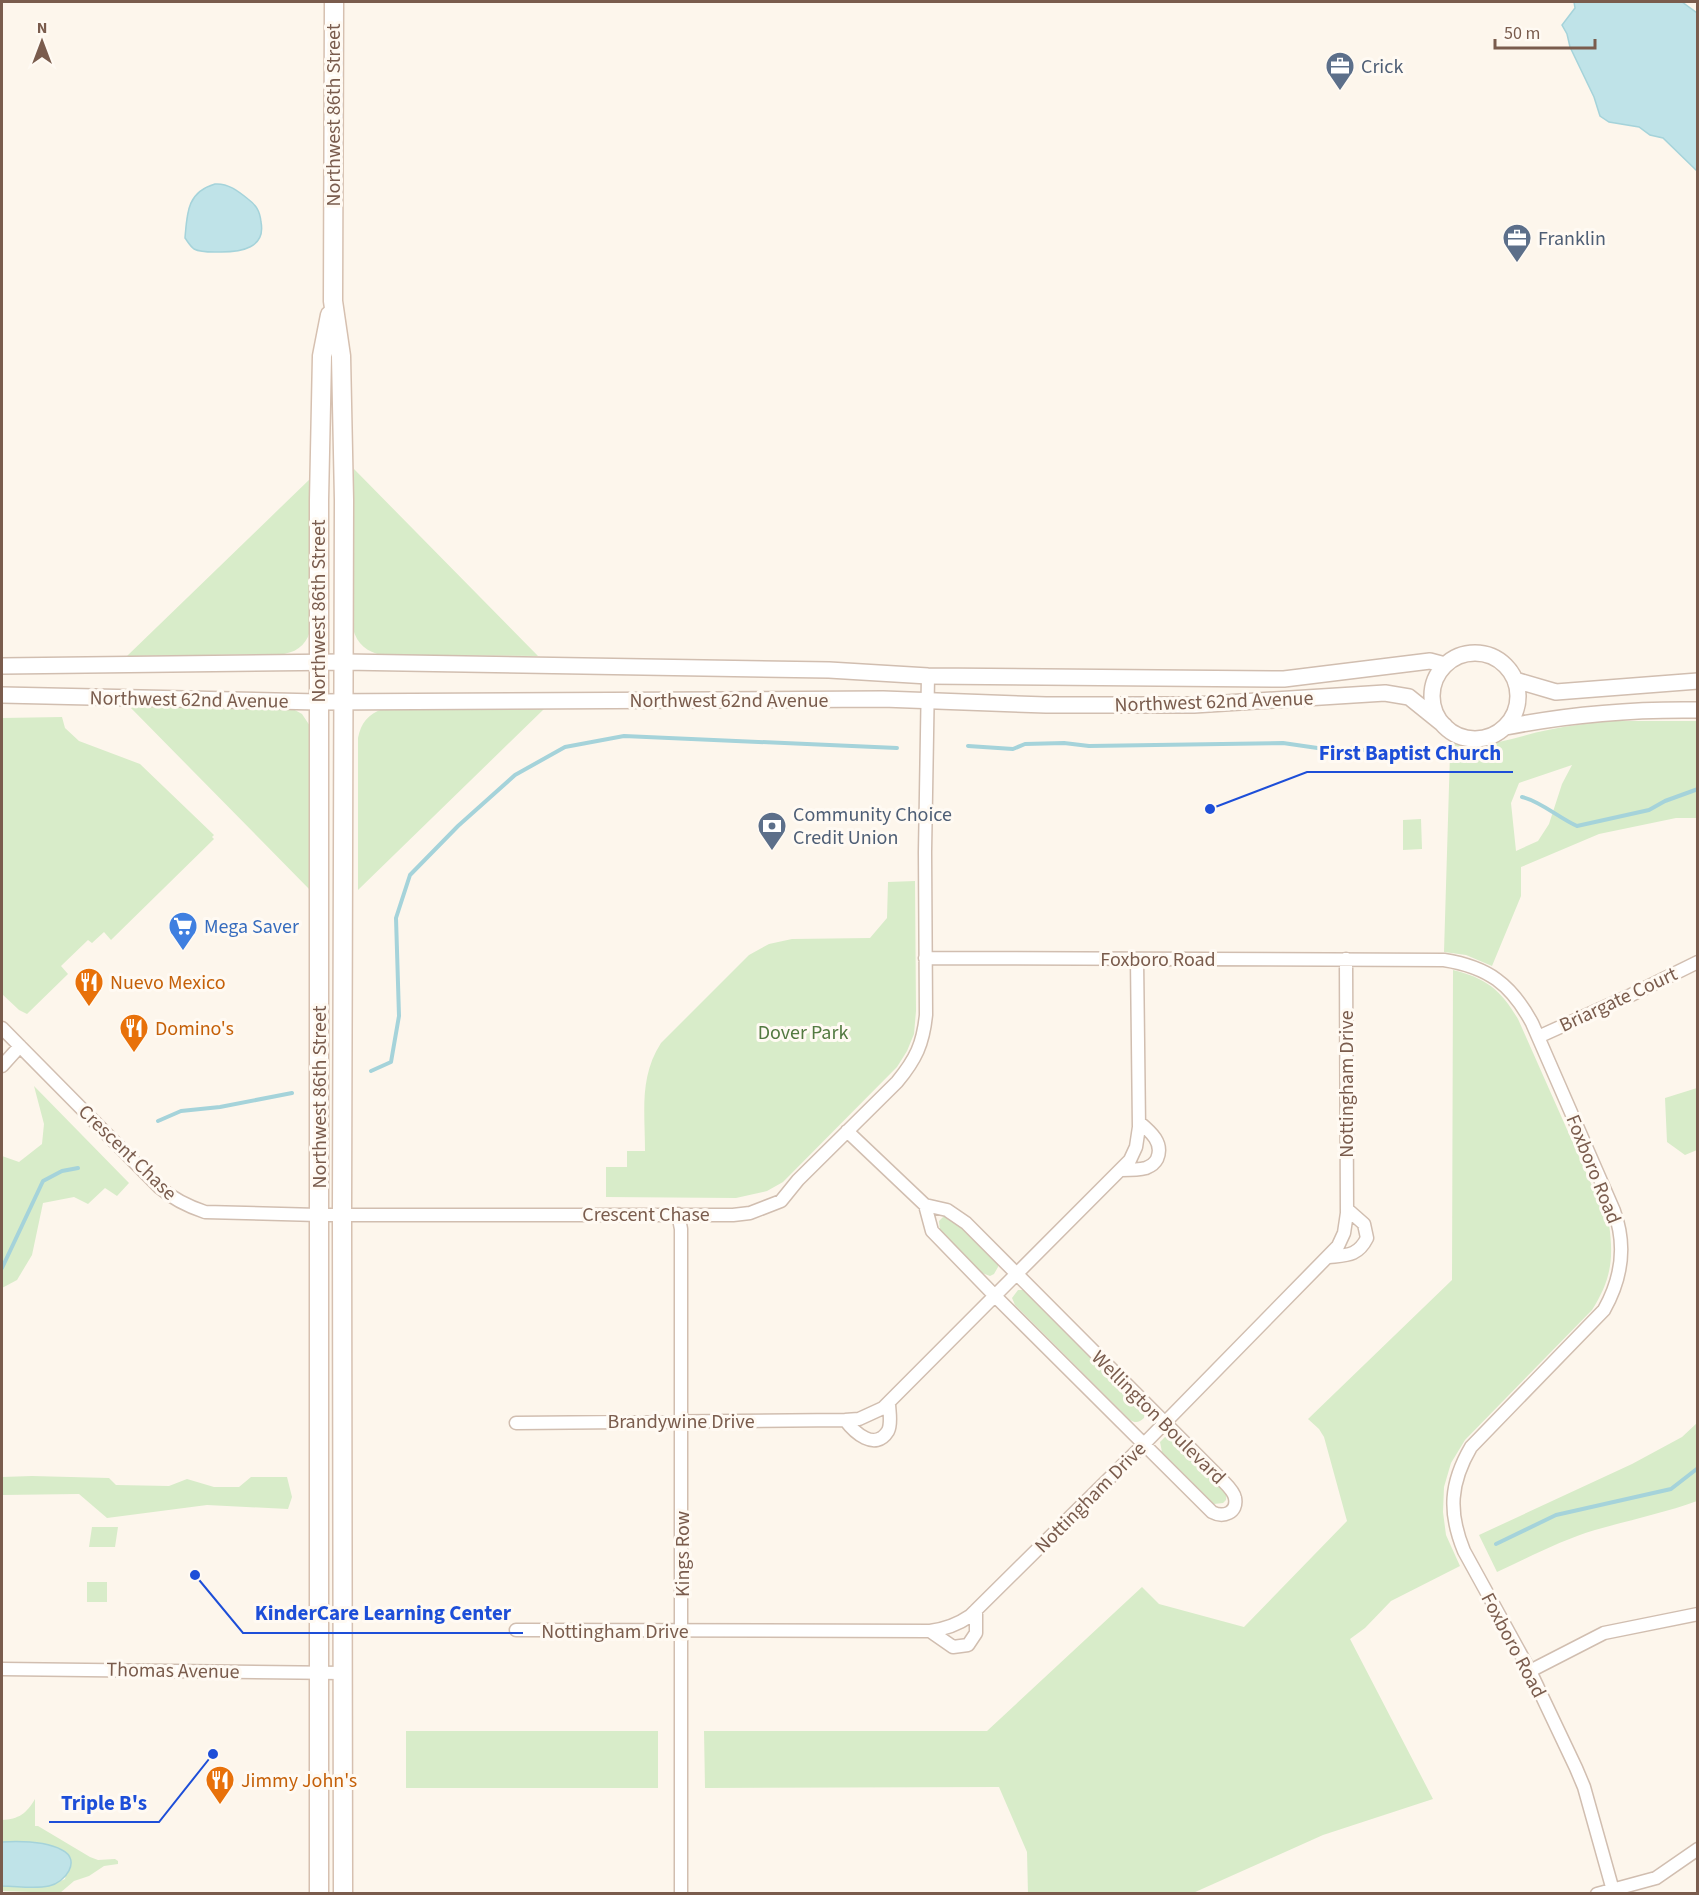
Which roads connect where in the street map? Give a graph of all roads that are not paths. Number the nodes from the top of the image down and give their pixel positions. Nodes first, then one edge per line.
1 (334, 2) edge
2 (333, 301) junction
3 (318, 662) junction
4 (344, 662) junction
5 (1445, 665) junction
6 (2, 666) edge
7 (928, 676) junction
8 (1515, 680) junction
9 (1698, 681) edge
10 (2, 695) edge
11 (928, 700) junction
12 (318, 702) junction
13 (344, 702) junction
14 (1698, 710) edge
15 (1445, 726) junction
16 (1506, 727) junction
17 (926, 958) junction
18 (1137, 959) junction
19 (1346, 959) junction
20 (1698, 962) edge
21 (2, 1028) edge
22 (1538, 1037) junction
23 (20, 1046) junction
24 (2, 1066) edge
25 (1139, 1122) junction
26 (847, 1131) junction
27 (1122, 1170) junction
28 (925, 1205) junction
29 (1347, 1209) junction
30 (342, 1214) junction
31 (678, 1214) junction
32 (318, 1215) junction
33 (1329, 1257) junction
34 (1017, 1274) junction
35 (995, 1296) junction
36 (889, 1402) junction
37 (682, 1420) junction
38 (845, 1420) junction
39 (1166, 1422) junction
40 (516, 1423) dead end
41 (1144, 1444) junction
42 (976, 1610) junction
43 (1698, 1614) edge
44 (516, 1630) dead end
45 (681, 1631) junction
46 (930, 1631) junction
47 (2, 1669) edge
48 (1530, 1671) junction
49 (319, 1672) junction
50 (344, 1673) junction
51 (1698, 1849) edge
52 (1613, 1891) edge
53 (319, 1893) edge
54 (343, 1893) edge
55 (681, 1893) edge
56 (1597, 1893) edge

1 - 2 main road, Northwest 86th Street
2 - 3 main road, Northwest 86th Street
2 - 4 main road, Northwest 86th Street
3 - 4 street, Northwest 62nd Avenue
3 - 6 street, Northwest 62nd Avenue
3 - 12 main road, Northwest 86th Street
4 - 7 street, Northwest 62nd Avenue
4 - 13 main road, Northwest 86th Street
5 - 7 street, Northwest 62nd Avenue
5 - 8 street
5 - 15 street
7 - 11 street, Crescent Chase
8 - 9 street
8 - 16 street
10 - 12 street, Northwest 62nd Avenue
11 - 13 street, Northwest 62nd Avenue
11 - 15 street, Northwest 62nd Avenue
11 - 17 street, Crescent Chase
12 - 13 street, Northwest 62nd Avenue
12 - 32 main road, Northwest 86th Street
13 - 30 main road, Northwest 86th Street
14 - 16 street
15 - 16 street
17 - 18 street, Foxboro Road
17 - 26 street, Crescent Chase
18 - 19 street, Foxboro Road
18 - 25 street, Brandywine Drive
19 - 22 street, Foxboro Road
19 - 29 street, Nottingham Drive
20 - 22 street, Briargate Court
21 - 23 street, Crescent Chase
22 - 48 street, Foxboro Road
23 - 24 street
23 - 32 street, Crescent Chase
25 - 27 street, Brandywine Drive
25 - 27 street
26 - 28 street, Wellington Boulevard
26 - 31 street, Crescent Chase
27 - 34 street, Brandywine Drive
28 - 34 street, Wellington Boulevard
28 - 35 street, Wellington Boulevard
29 - 33 street, Nottingham Drive
29 - 33 street
30 - 31 street, Crescent Chase
30 - 32 street, Crescent Chase
30 - 50 main road, Northwest 86th Street
31 - 37 street, Kings Row
32 - 49 main road, Northwest 86th Street
33 - 39 street, Nottingham Drive
34 - 35 street, Brandywine Drive
34 - 39 street, Wellington Boulevard
35 - 36 street, Brandywine Drive
35 - 41 street, Wellington Boulevard
36 - 38 street, Brandywine Drive
36 - 38 street
37 - 38 street, Brandywine Drive
37 - 40 street, Brandywine Drive
37 - 45 street, Kings Row
39 - 41 street, Nottingham Drive
39 - 41 street, Wellington Boulevard
41 - 42 street, Nottingham Drive
42 - 46 street, Nottingham Drive
42 - 46 street
43 - 48 street
44 - 45 street, Nottingham Drive
45 - 46 street, Nottingham Drive
45 - 55 street, Kings Row
47 - 49 street, Thomas Avenue
48 - 52 street, Foxboro Road
49 - 50 street, Thomas Avenue
49 - 53 main road, Northwest 86th Street
50 - 54 main road, Northwest 86th Street
51 - 52 street
52 - 56 street

